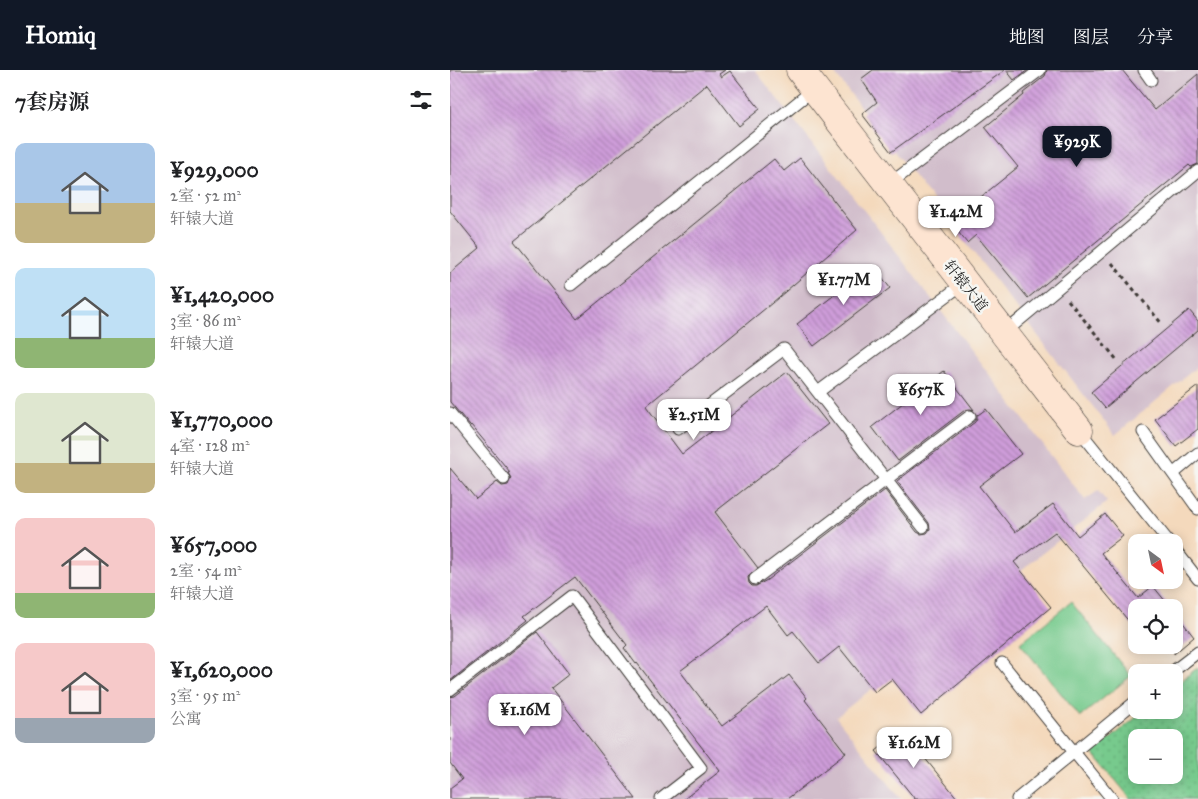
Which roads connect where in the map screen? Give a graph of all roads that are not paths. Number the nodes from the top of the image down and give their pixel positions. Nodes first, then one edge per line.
1 (1040, 70) edge
2 (1144, 70) edge
3 (807, 79) edge
4 (1151, 80) dead end
5 (1198, 171) edge
6 (888, 185) junction
7 (964, 283) junction
8 (571, 285) dead end
9 (1003, 334) junction
10 (818, 392) junction
11 (450, 413) edge
12 (970, 416) dead end
13 (678, 430) dead end
14 (1079, 430) joint
15 (1143, 432) dead end
16 (1198, 453) edge
17 (1173, 474) junction
18 (504, 479) dead end
19 (886, 479) junction
20 (1198, 509) edge
21 (923, 526) dead end
22 (1163, 534) edge
23 (1183, 560) edge
24 (755, 579) dead end
25 (1198, 579) edge
26 (1198, 652) edge
27 (1002, 663) dead end
28 (1182, 664) edge
29 (450, 690) edge
30 (1128, 708) edge
31 (1074, 752) junction
32 (661, 799) edge
33 (1017, 799) edge
34 (1112, 799) edge

1 - 6 lane
2 - 4 lane
3 - 6 street, 轩辕大道
3 - 8 lane
5 - 9 lane
6 - 7 street, 轩辕大道
7 - 9 street, 轩辕大道
7 - 10 lane
9 - 14 street, 轩辕大道
10 - 13 lane
10 - 19 lane
11 - 18 lane
12 - 19 lane
14 - 22 lane
15 - 17 lane
16 - 17 lane
17 - 20 lane
19 - 21 lane
19 - 24 lane
23 - 25 lane
26 - 28 lane
27 - 31 lane
29 - 32 lane
30 - 31 lane
31 - 33 lane
31 - 34 lane

